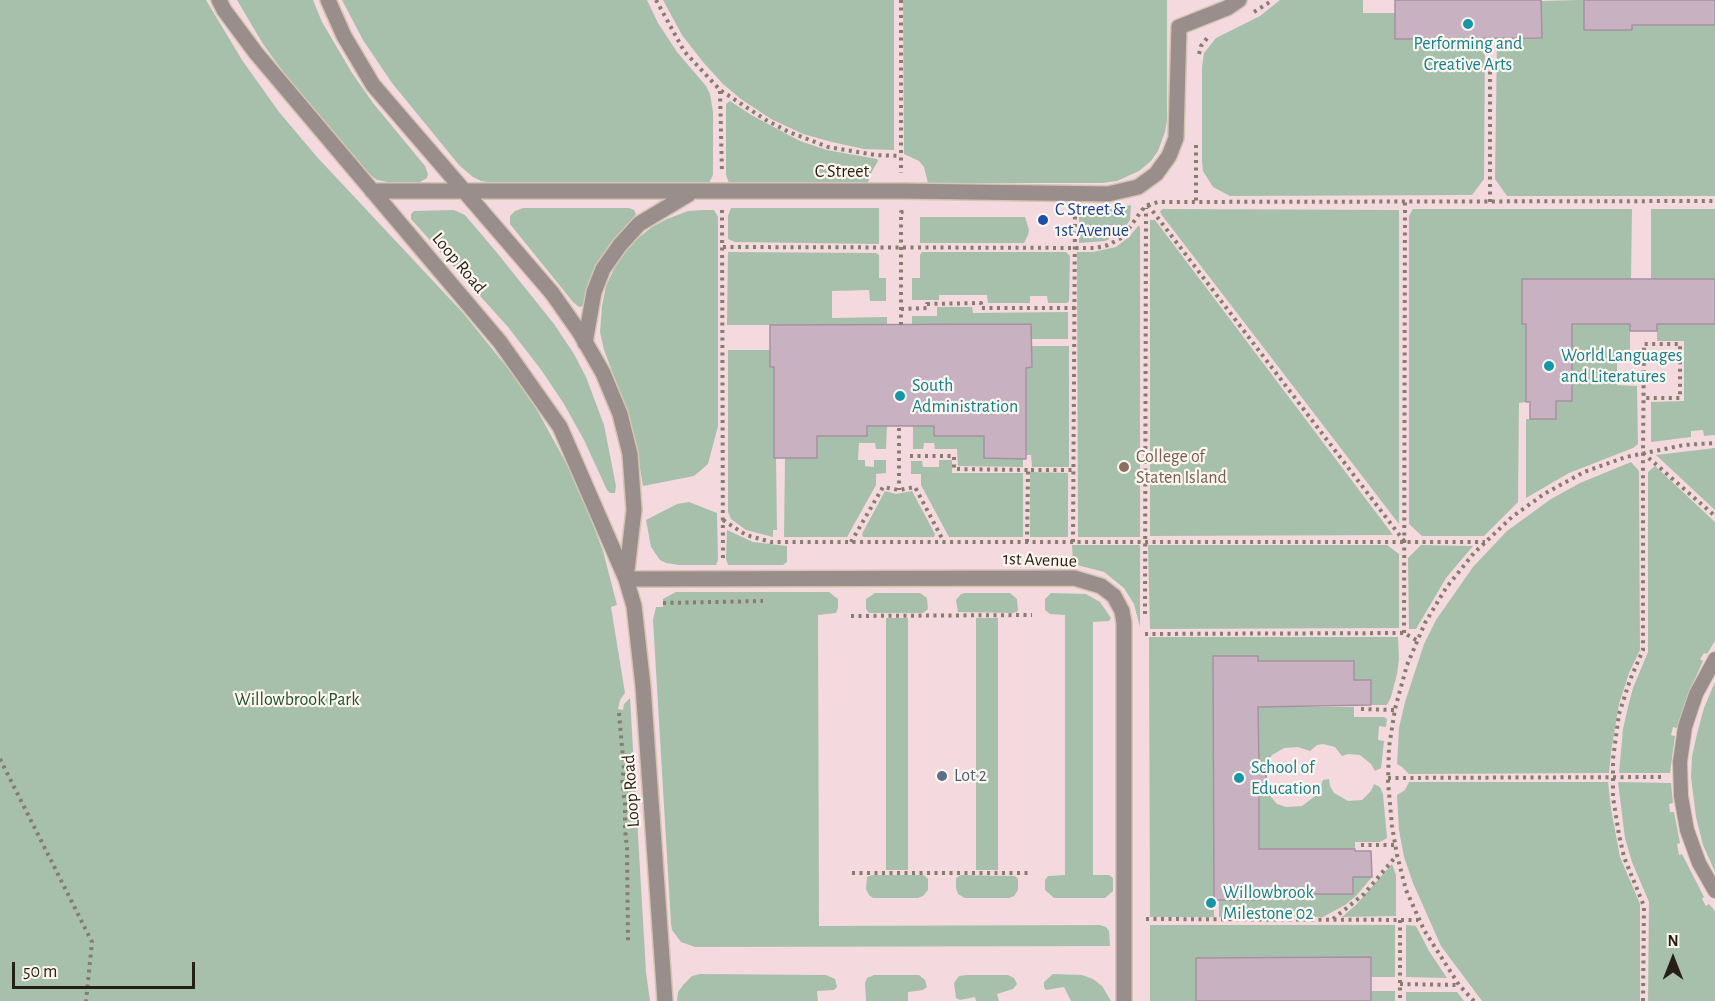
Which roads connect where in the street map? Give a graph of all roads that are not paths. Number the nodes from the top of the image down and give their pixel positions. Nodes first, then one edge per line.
1 (219, 0) edge
2 (328, 0) edge
3 (1239, 0) edge
4 (463, 190) junction
5 (372, 192) junction
6 (691, 193) junction
7 (585, 343) junction
8 (626, 579) junction
9 (1715, 659) edge
10 (1715, 891) edge
11 (665, 1001) edge
12 (1125, 1001) edge

1 - 5 street, Loop Road
2 - 4 street, Loop Road
3 - 6 street, C Street
4 - 5 street, C Street
4 - 6 street, C Street
4 - 7 street, Loop Road
5 - 8 street, Loop Road
6 - 7 street
7 - 8 street, Loop Road
8 - 11 street, Loop Road
8 - 12 street, 1st Avenue
9 - 10 street

